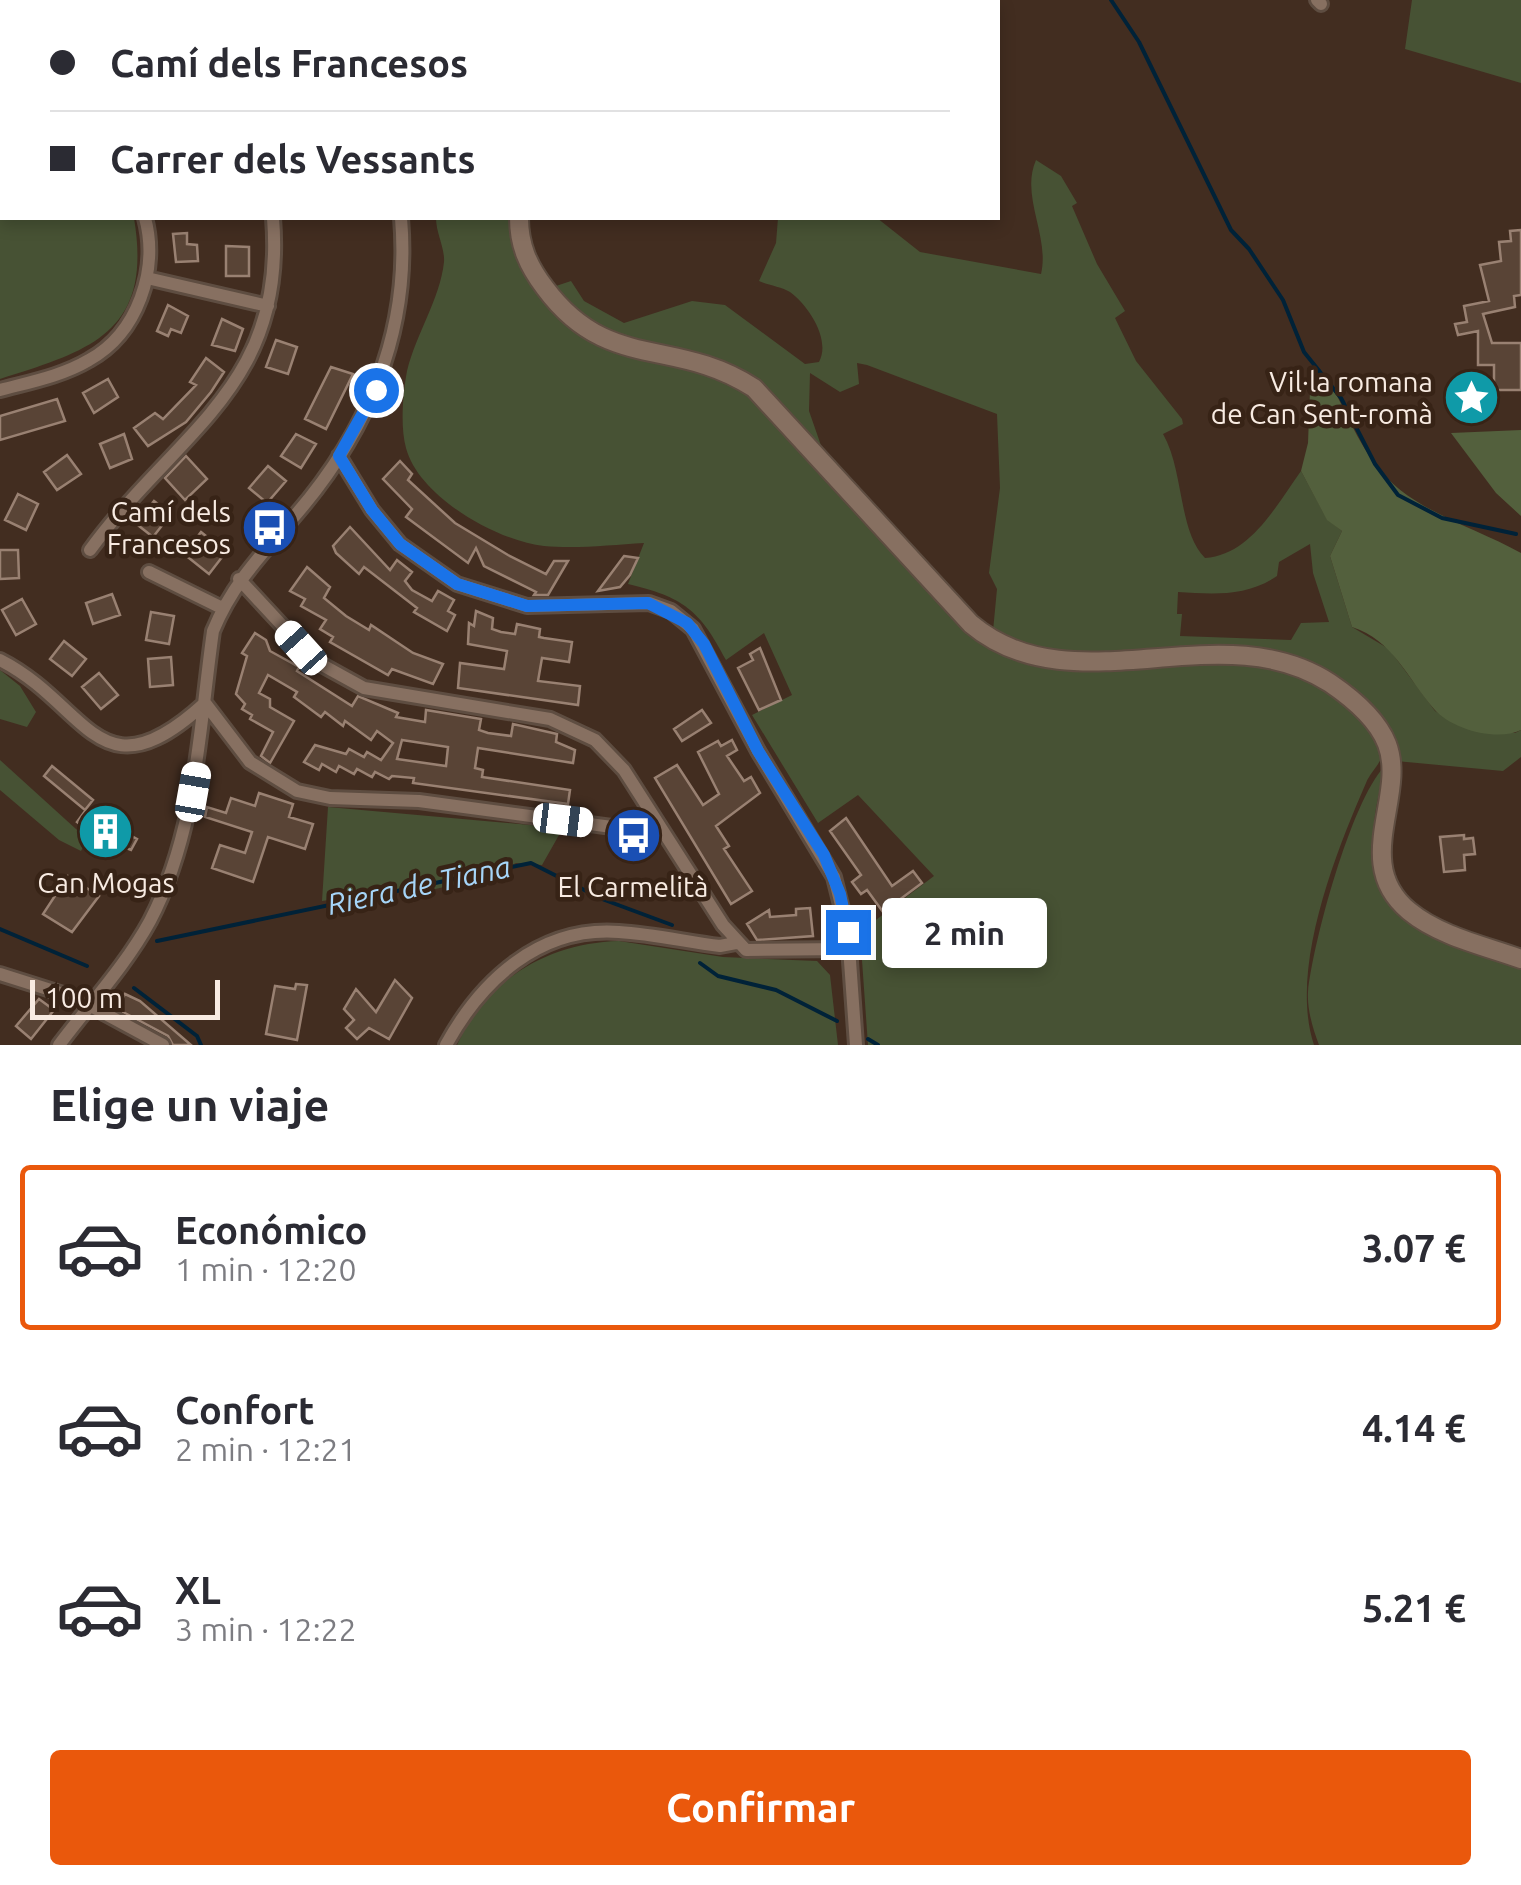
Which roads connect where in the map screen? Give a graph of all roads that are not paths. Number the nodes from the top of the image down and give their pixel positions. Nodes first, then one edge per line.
1 (146, 220) edge
2 (273, 220) edge
3 (400, 220) edge
4 (519, 220) edge
5 (147, 278) junction
6 (268, 306) junction
7 (0, 390) edge
8 (339, 456) junction
9 (90, 550) dead end
10 (149, 572) dead end
11 (239, 580) junction
12 (222, 608) junction
13 (0, 660) edge
14 (206, 679) junction
15 (205, 703) junction
16 (176, 726) junction
17 (664, 834) junction
18 (736, 943) junction
19 (849, 950) junction
20 (1521, 959) edge
21 (0, 974) edge
22 (89, 1006) junction
23 (59, 1045) edge
24 (163, 1045) edge
25 (446, 1045) edge
26 (856, 1045) edge

1 - 5 street
2 - 6 street
3 - 8 street
4 - 20 street
5 - 6 street
5 - 7 street
6 - 9 street
8 - 11 street
8 - 19 street
10 - 12 street
11 - 12 street
11 - 17 street
12 - 14 street
13 - 16 street
14 - 15 street
14 - 16 street
15 - 16 street
15 - 17 street
15 - 22 street
17 - 18 street
18 - 19 street
18 - 25 street
19 - 26 street
21 - 22 street
22 - 23 street
22 - 24 street

